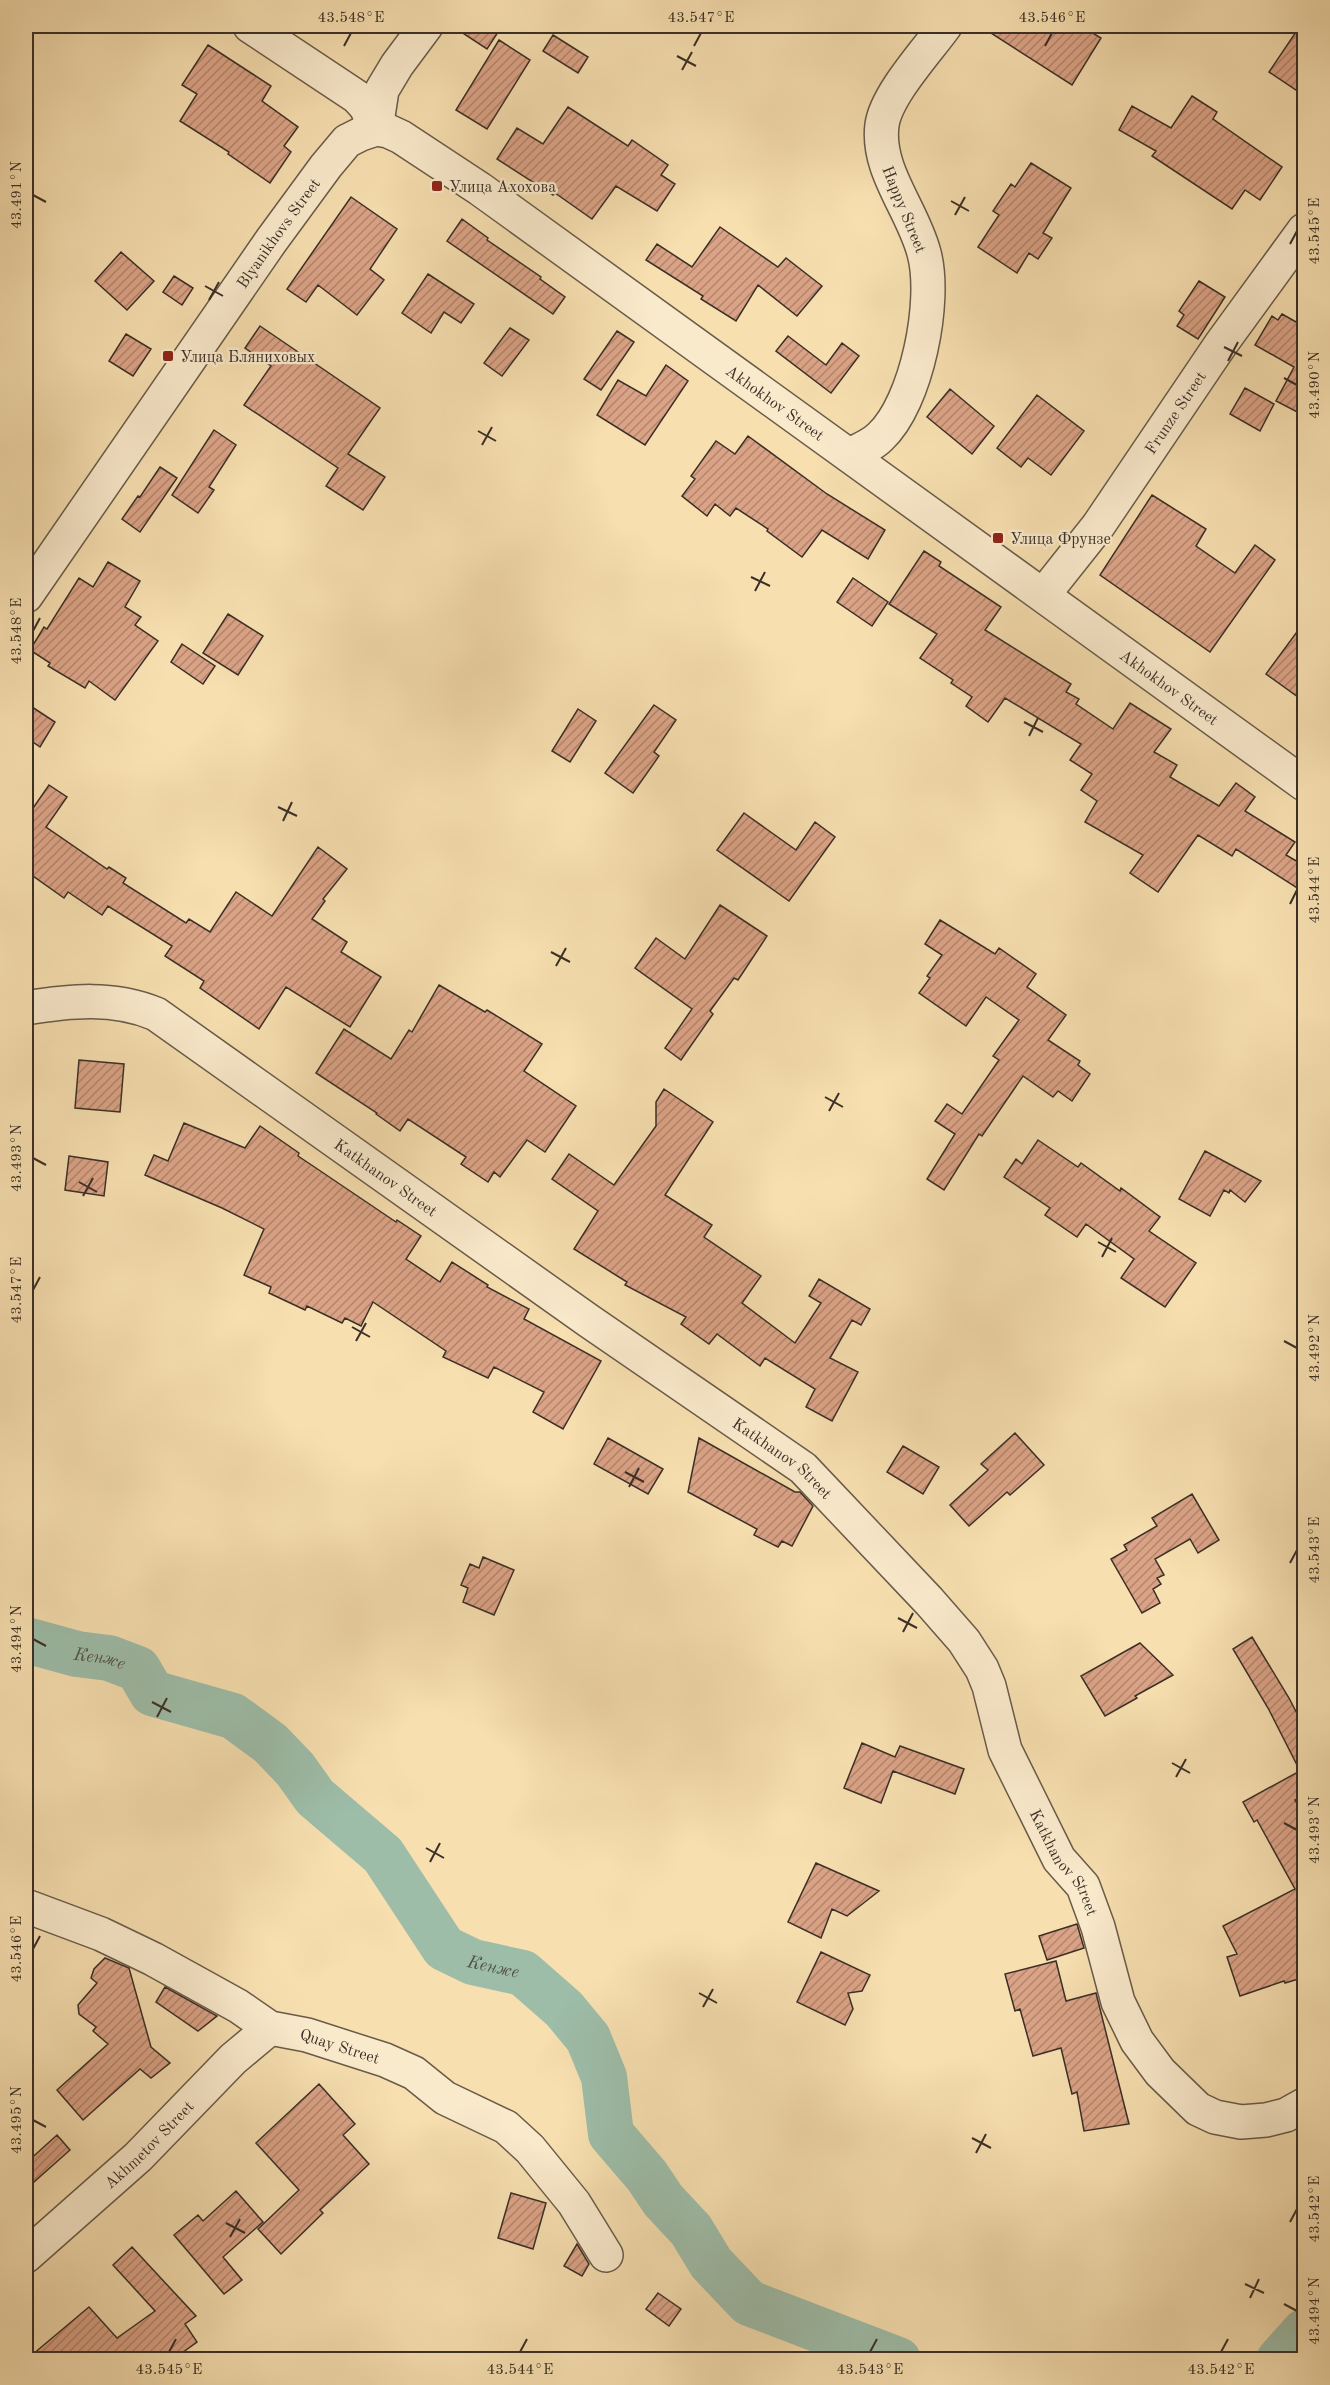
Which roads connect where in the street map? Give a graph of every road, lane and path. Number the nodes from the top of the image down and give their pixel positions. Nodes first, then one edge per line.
1 (250, 26) edge
2 (426, 26) edge
3 (945, 26) edge
4 (376, 129) junction
5 (1305, 230) edge
6 (849, 455) junction
7 (1044, 594) junction
8 (26, 596) edge
9 (1305, 784) edge
10 (26, 1008) edge
11 (26, 1906) edge
12 (270, 2028) junction
13 (1305, 2105) edge
14 (606, 2255) dead end
15 (26, 2256) edge

1 - 4 street
2 - 4 street
3 - 6 street, Happy Street
4 - 6 street, Akhokhov Street
4 - 8 street, Blyanikhovs Street
5 - 7 street, Frunze Street
6 - 7 street, Akhokhov Street
7 - 9 street, Akhokhov Street
10 - 13 street, Katkhanov Street
11 - 12 street, Quay Street
12 - 14 street, Quay Street
12 - 15 street, Akhmetov Street

